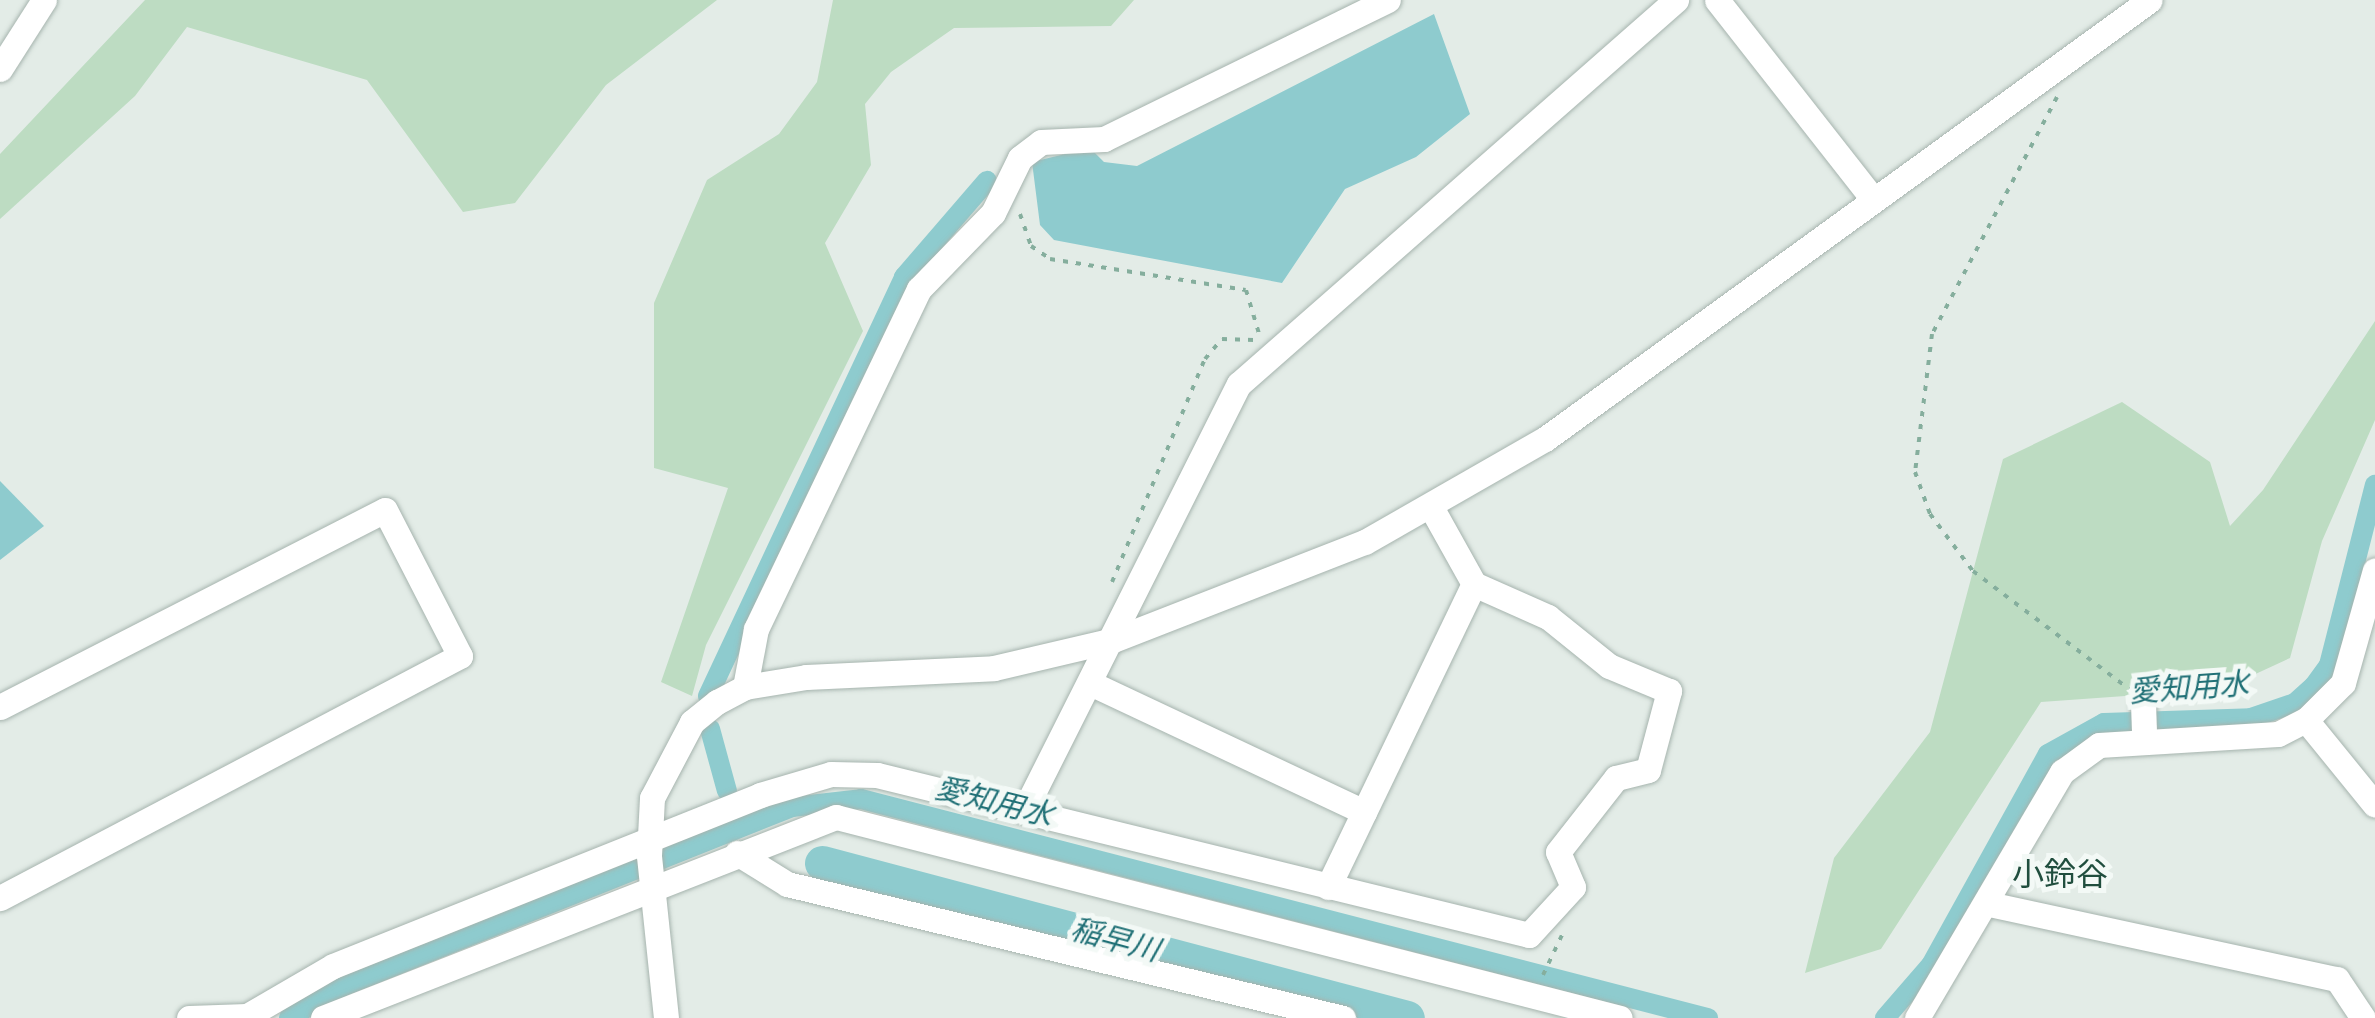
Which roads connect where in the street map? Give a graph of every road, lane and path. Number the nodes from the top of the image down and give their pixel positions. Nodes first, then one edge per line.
1 (44, 0) edge
2 (1388, 0) edge
3 (1676, 0) edge
4 (1717, 0) edge
5 (2150, 0) edge
6 (0, 69) edge
7 (2060, 92) dead end
8 (1008, 181) junction
9 (1873, 199) junction
10 (1431, 506) junction
11 (2375, 570) edge
12 (1474, 584) junction
13 (1107, 595) dead end
14 (1113, 640) junction
15 (1090, 683) junction
16 (744, 687) junction
17 (2143, 703) joint
18 (0, 707) edge
19 (2306, 720) junction
20 (2144, 736) junction
21 (2375, 806) edge
22 (1024, 811) junction
23 (1364, 812) junction
24 (649, 848) junction
25 (737, 853) junction
26 (655, 886) junction
27 (1328, 887) junction
28 (0, 898) edge
29 (1988, 904) junction
30 (245, 1017) edge
31 (189, 1018) edge
32 (323, 1018) edge
33 (666, 1018) edge
34 (1343, 1018) edge
35 (1620, 1018) edge
36 (1917, 1018) edge
37 (2362, 1018) edge

1 - 6 street
2 - 8 street
3 - 14 street
4 - 9 street
5 - 9 street
7 - 17 path
8 - 13 path
8 - 16 street
9 - 10 street
10 - 12 street
10 - 14 street
11 - 19 street
12 - 23 street
12 - 27 street
14 - 15 street
14 - 16 street
15 - 22 street
15 - 23 street
16 - 24 street
17 - 20 street
18 - 28 street
19 - 20 street
19 - 21 street
20 - 29 street
22 - 24 street
22 - 27 street
23 - 27 street
24 - 26 street
24 - 30 street
25 - 26 street
25 - 34 street
25 - 35 street
26 - 32 street
26 - 33 street
29 - 36 street
29 - 37 street
30 - 31 street

